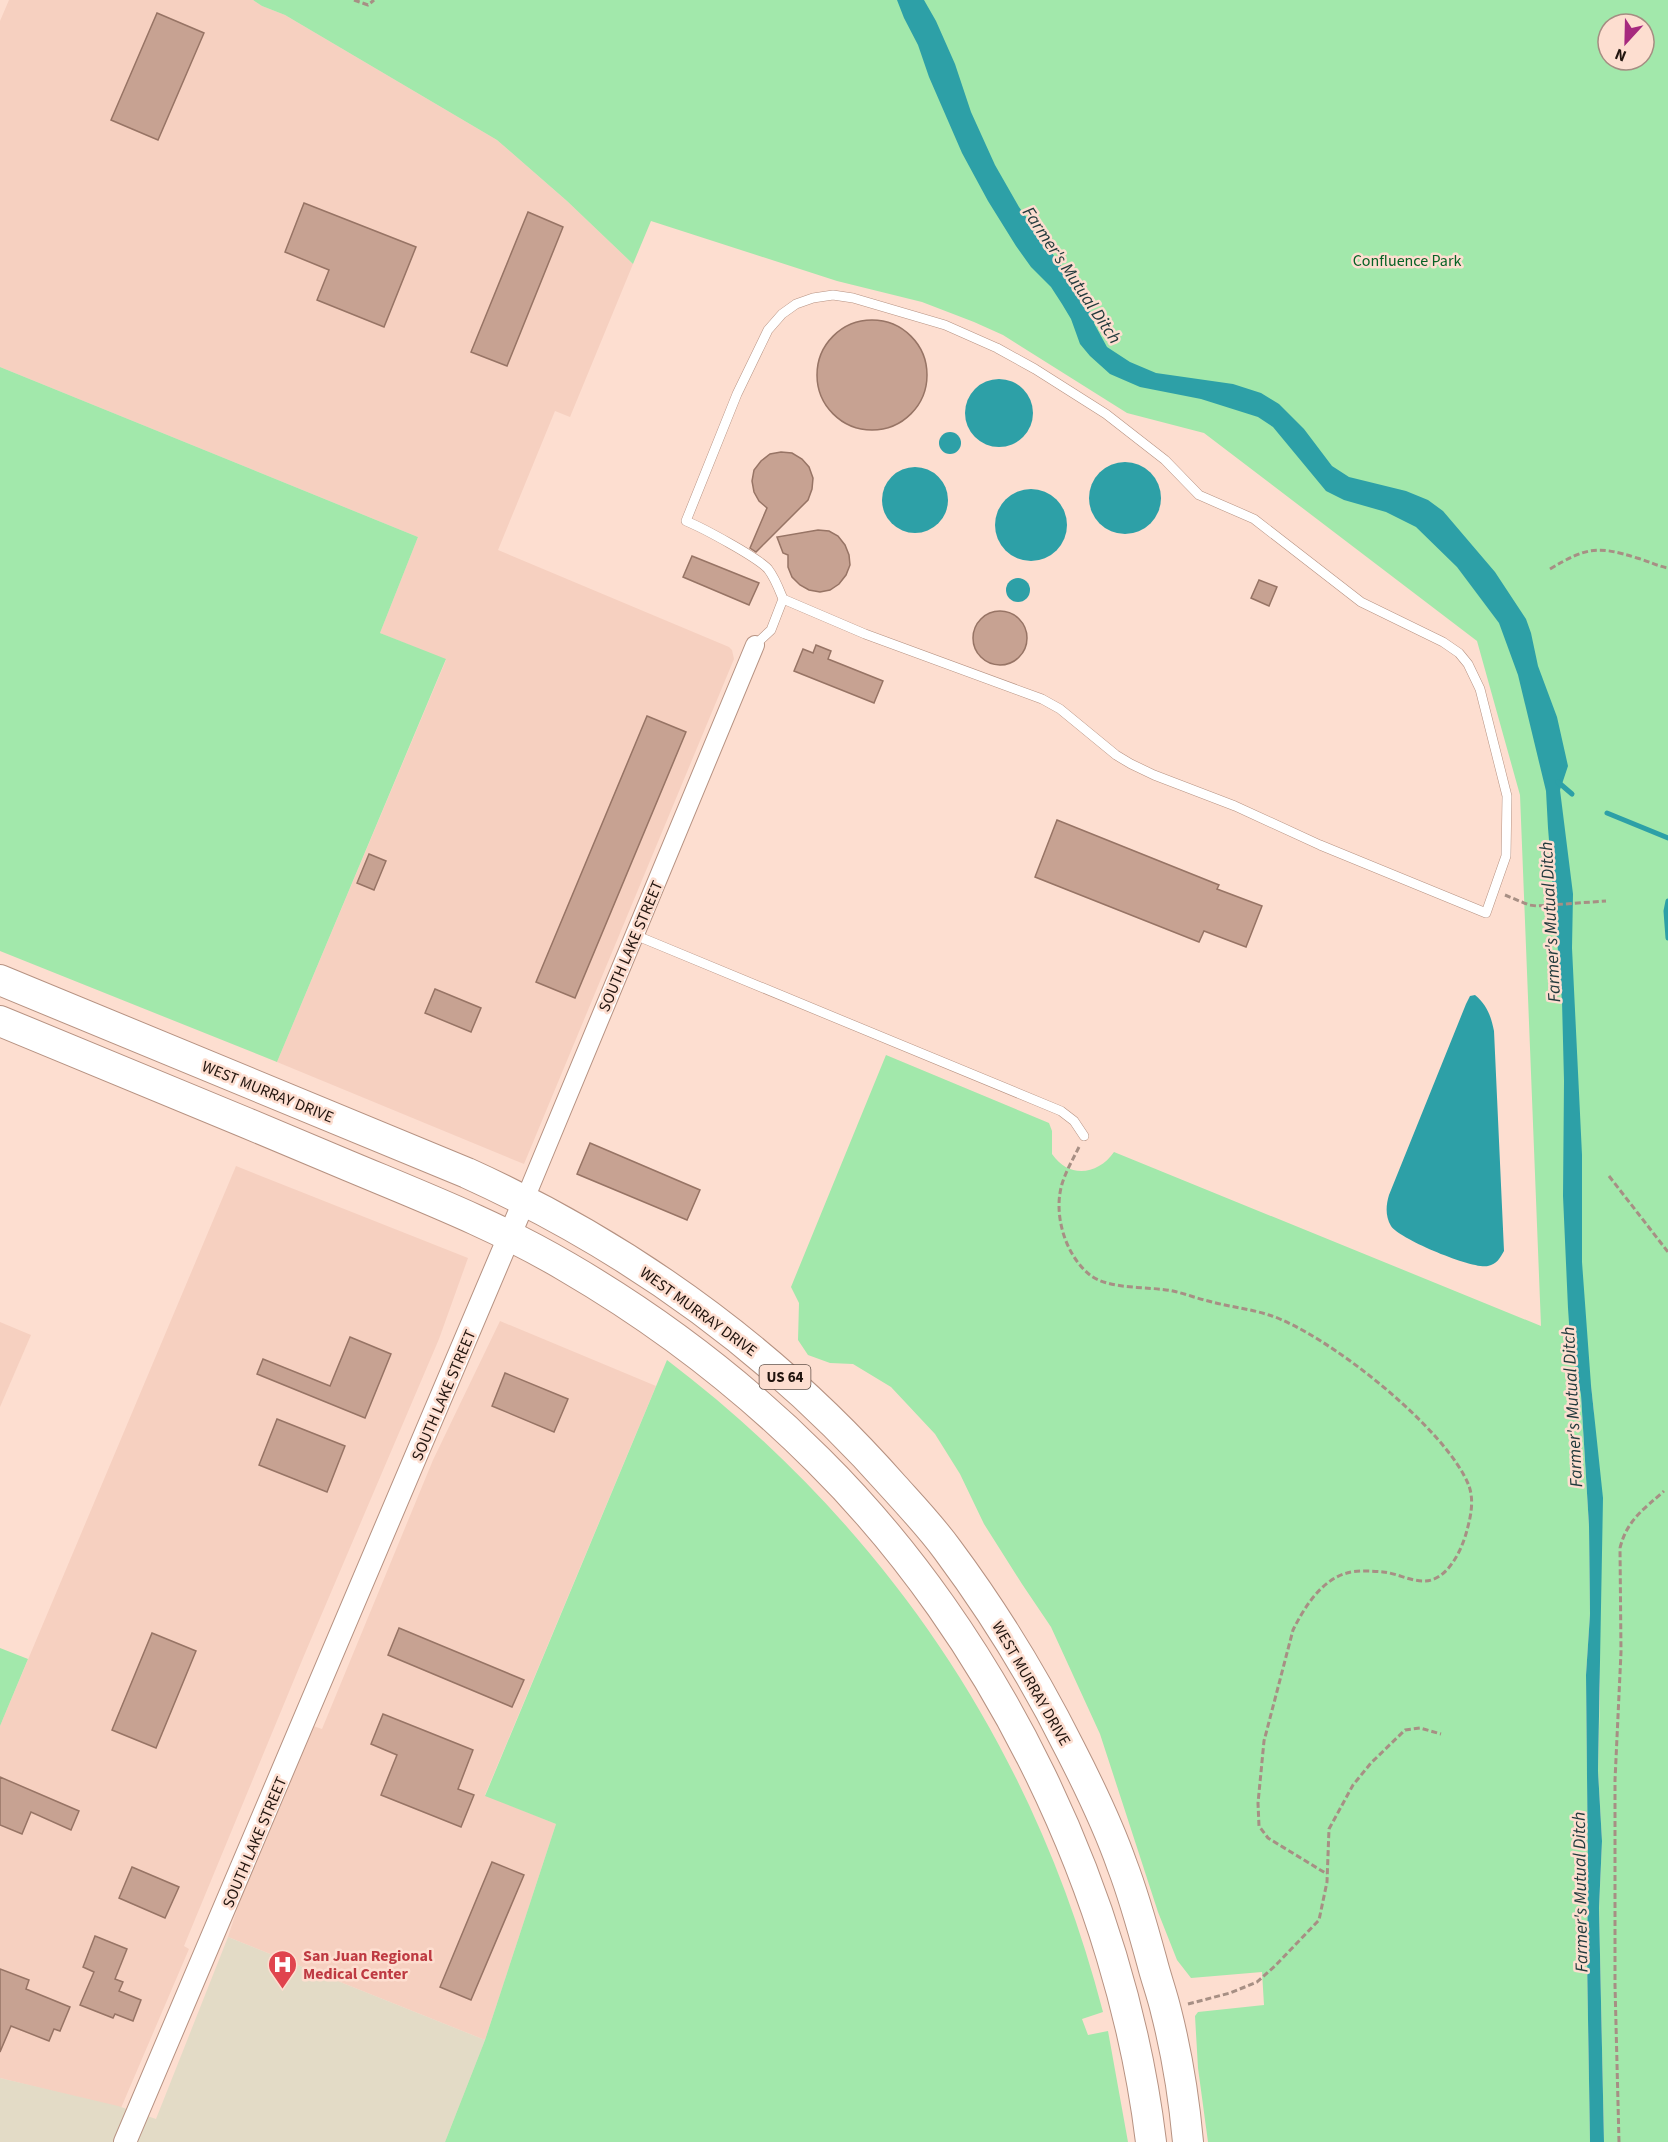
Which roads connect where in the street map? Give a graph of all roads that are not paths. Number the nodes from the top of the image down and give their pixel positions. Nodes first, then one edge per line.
1 (783, 599) junction
2 (755, 645) joint
3 (634, 935) junction
4 (0, 980) edge
5 (0, 1022) edge
6 (1084, 1136) road end
7 (525, 1199) junction
8 (510, 1235) junction
9 (125, 2142) edge
10 (1151, 2142) edge
11 (1188, 2142) edge

1 - 1 lane
1 - 2 lane
2 - 3 street, SOUTH LAKE STREET
3 - 6 lane
3 - 7 street, SOUTH LAKE STREET
4 - 7 highway, WEST MURRAY DRIVE / US 64
5 - 8 highway, US 64
7 - 8 street, SOUTH LAKE STREET
7 - 11 highway, WEST MURRAY DRIVE / US 64
8 - 9 street, SOUTH LAKE STREET
8 - 10 highway, US 64

